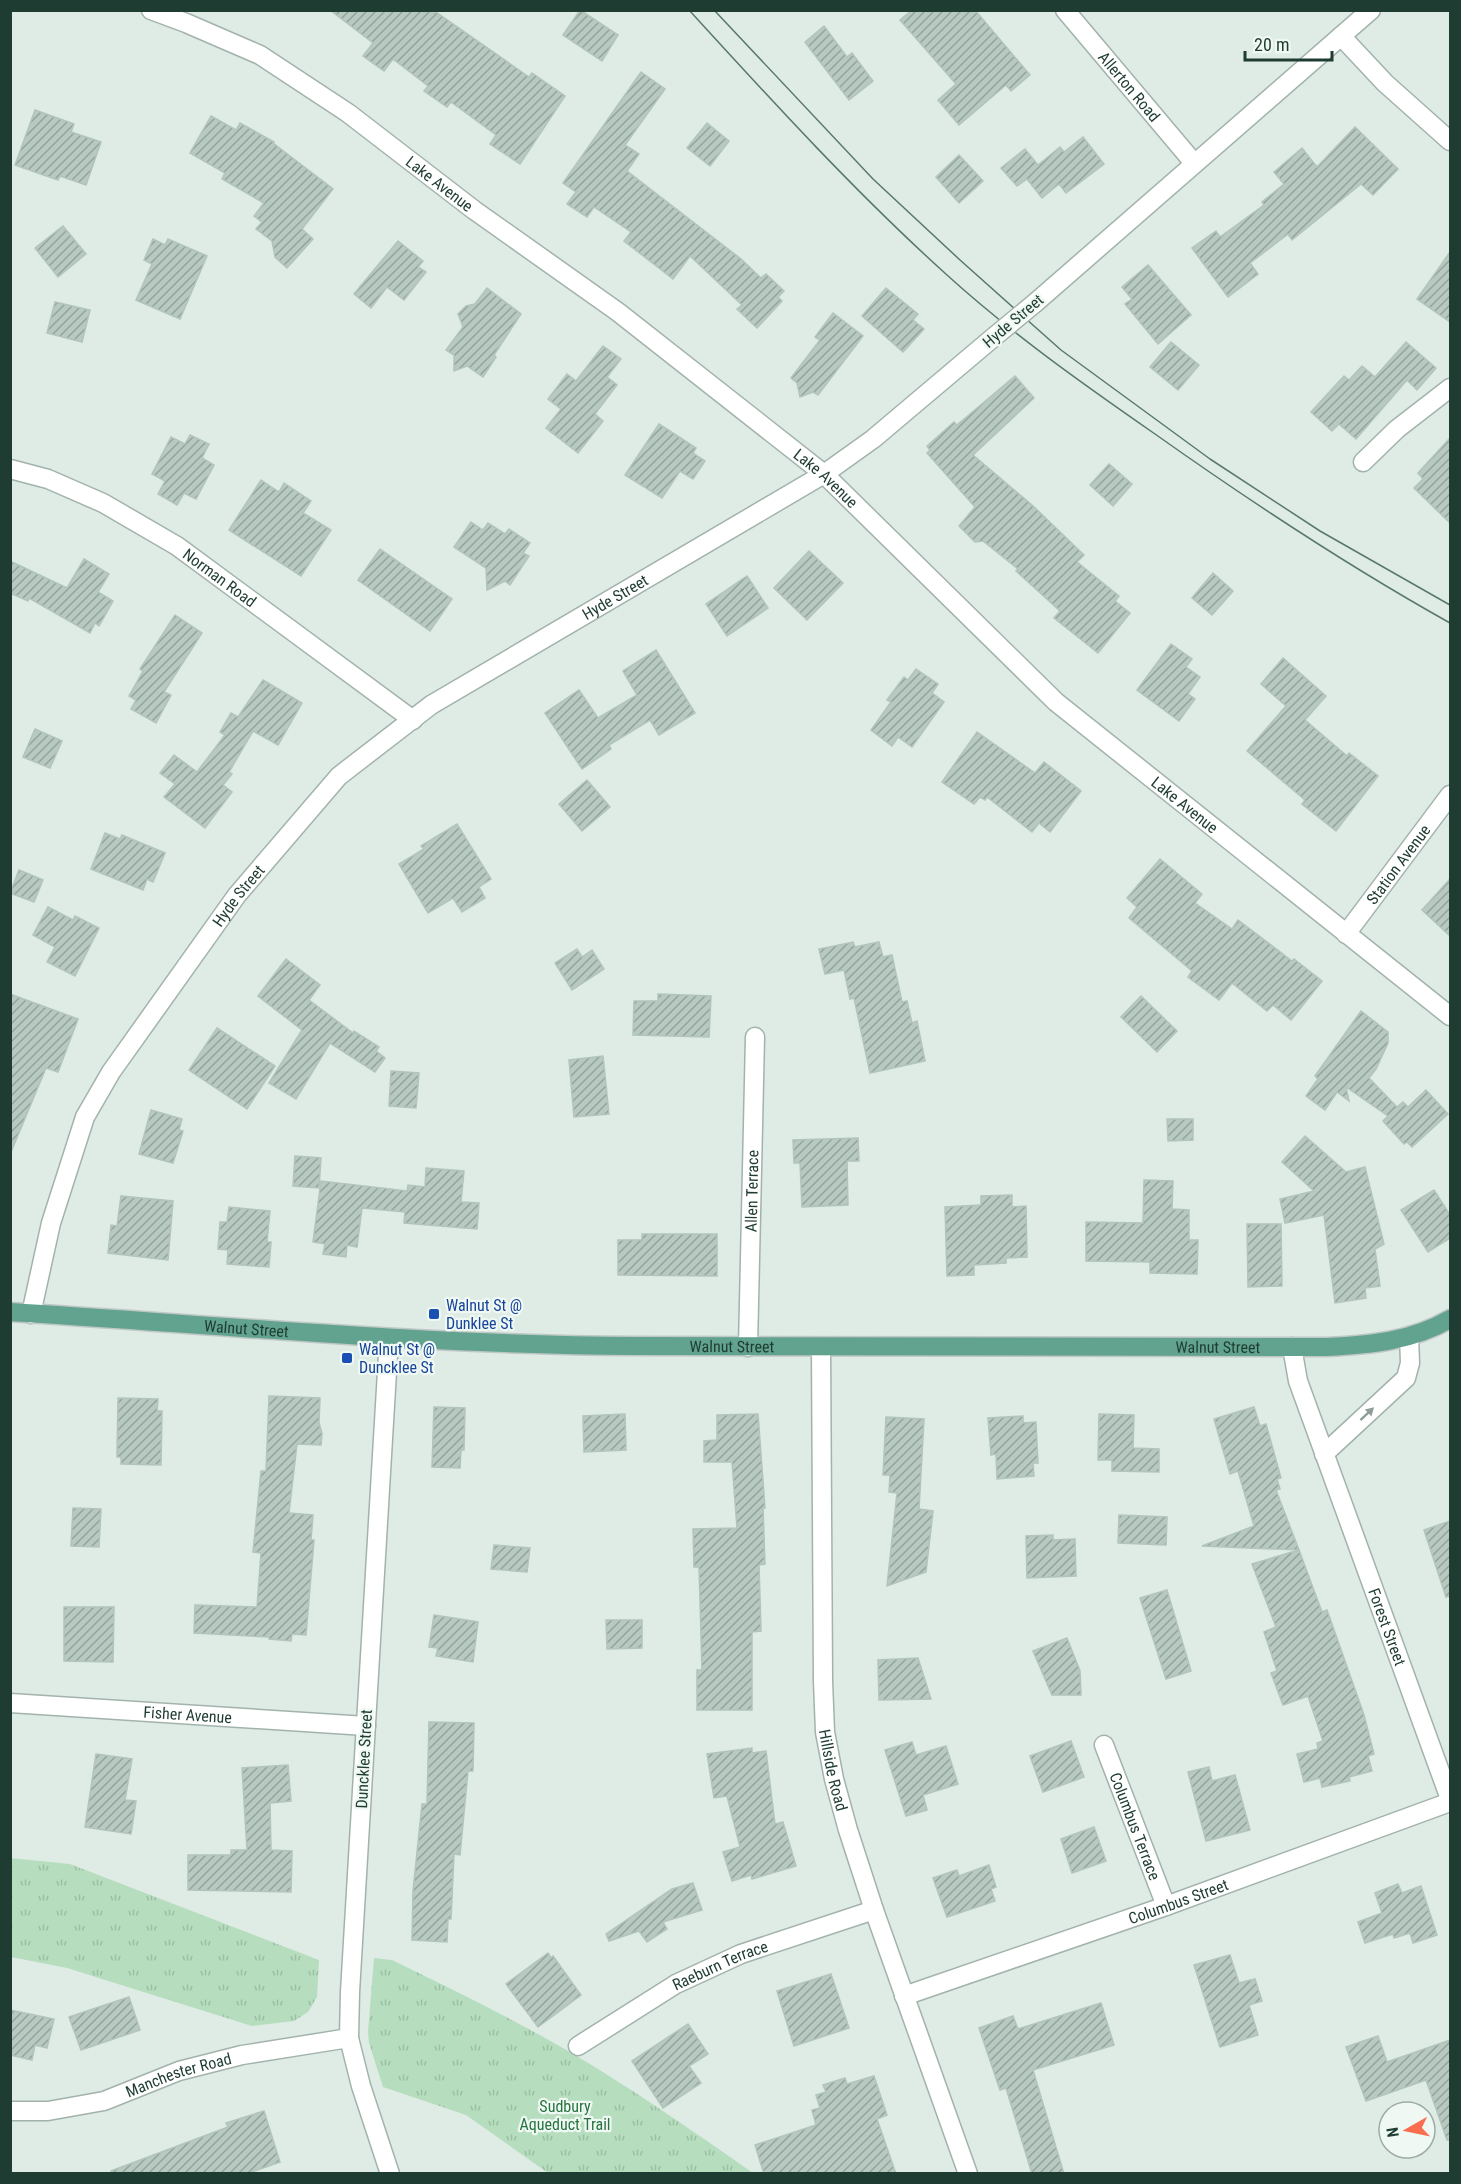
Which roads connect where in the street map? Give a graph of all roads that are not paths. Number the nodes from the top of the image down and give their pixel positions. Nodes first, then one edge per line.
1 (151, 10) edge
2 (1065, 10) edge
3 (1371, 10) edge
4 (1341, 36) junction
5 (1450, 141) edge
6 (1194, 163) junction
7 (1450, 388) edge
8 (1363, 462) dead end
9 (10, 470) edge
10 (824, 474) junction
11 (413, 720) junction
12 (1450, 795) edge
13 (1346, 934) junction
14 (1450, 1016) edge
15 (755, 1037) dead end
16 (10, 1312) edge
17 (31, 1314) junction
18 (1450, 1319) edge
19 (1409, 1336) junction
20 (389, 1338) junction
21 (748, 1347) junction
22 (821, 1347) junction
23 (1292, 1347) junction
24 (1324, 1454) junction
25 (10, 1703) edge
26 (366, 1726) junction
27 (1104, 1745) dead end
28 (1450, 1801) edge
29 (1166, 1906) junction
30 (874, 1910) junction
31 (904, 1996) junction
32 (349, 2038) junction
33 (578, 2046) dead end
34 (10, 2111) edge
35 (390, 2174) edge
36 (968, 2174) edge

1 - 10 street, Lake Avenue
2 - 6 street, Allerton Road
3 - 4 street, Hyde Street
4 - 5 street
4 - 6 street, Hyde Street
6 - 10 street, Hyde Street, bridge
7 - 8 street
9 - 11 street, Norman Road
10 - 11 street, Hyde Street
10 - 13 street, Lake Avenue
11 - 17 street, Hyde Street
12 - 13 street, Station Avenue
13 - 14 street, Lake Avenue
15 - 21 street, Allen Terrace
16 - 17 main road, Walnut Street
17 - 20 main road, Walnut Street
18 - 19 main road, Walnut Street
19 - 23 main road, Walnut Street
24 -> 19 street
20 - 21 main road, Walnut Street
20 - 26 street, Duncklee Street
21 - 22 main road, Walnut Street
22 - 23 main road, Walnut Street
22 - 30 street, Hillside Road
23 - 24 street, Forest Street
24 - 28 street, Forest Street
25 - 26 street, Fisher Avenue
26 - 32 street, Duncklee Street
27 - 29 street, Columbus Terrace
28 - 29 street, Columbus Street
29 - 31 street, Columbus Street
30 - 31 street, Hillside Road
30 - 33 street, Raeburn Terrace
31 - 36 street, Hillside Road
32 - 34 street, Manchester Road
32 - 35 street, Duncklee Street

